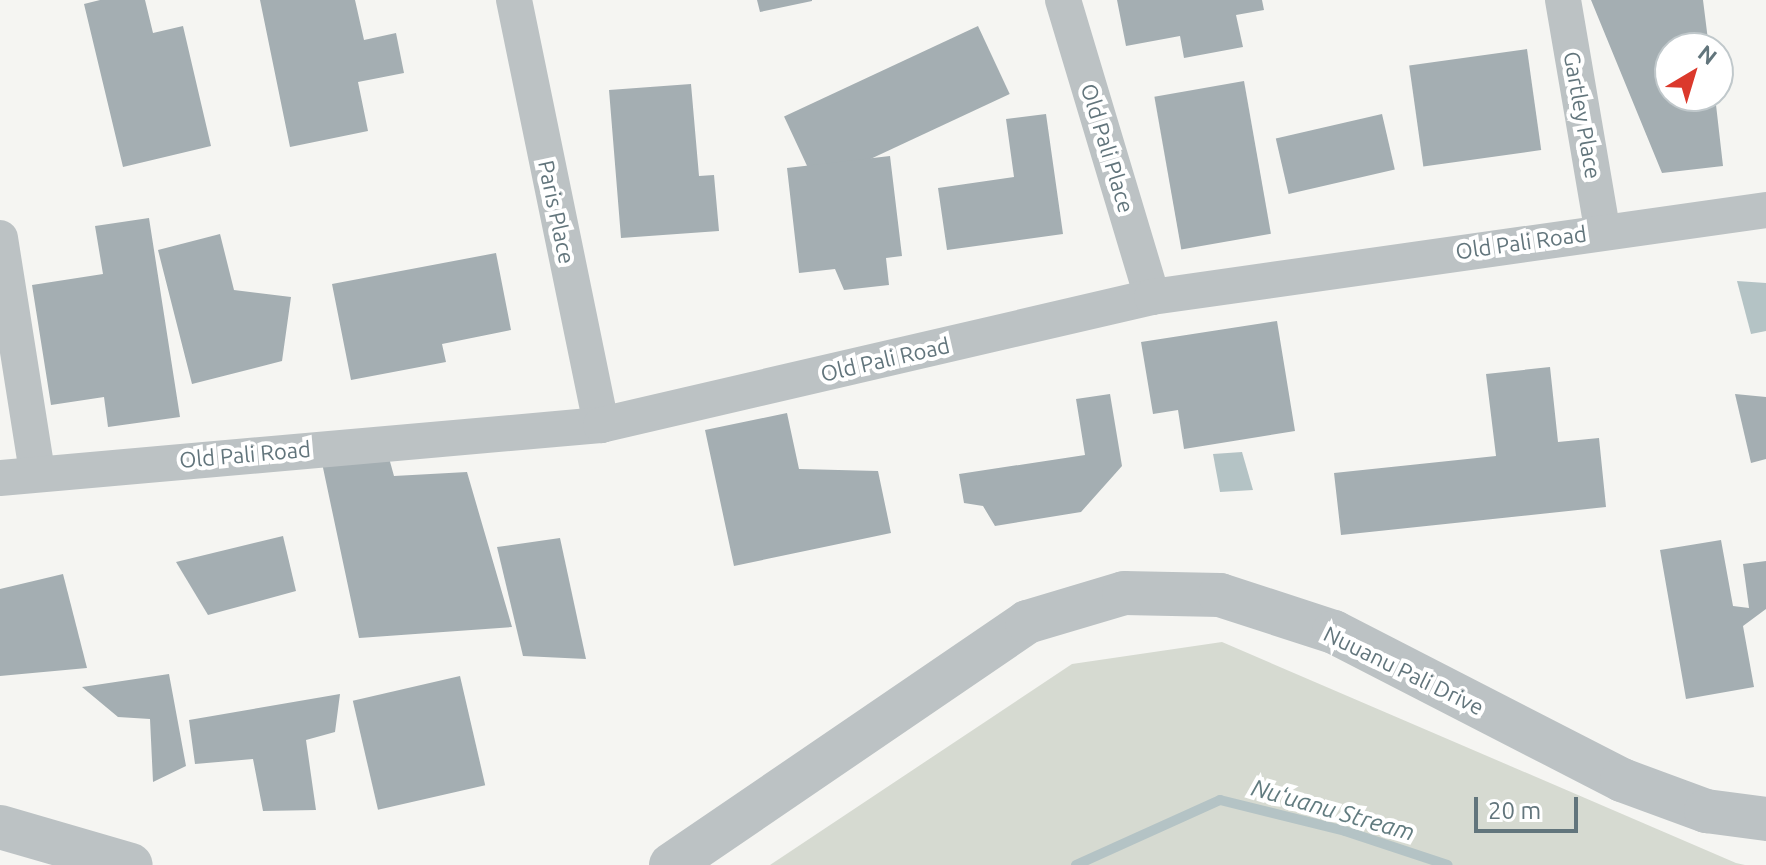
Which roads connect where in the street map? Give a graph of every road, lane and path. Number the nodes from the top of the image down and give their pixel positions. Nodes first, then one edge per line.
1 (514, 0) edge
2 (1063, 0) edge
3 (1563, 0) edge
4 (1766, 210) edge
5 (1602, 229) junction
6 (0, 238) edge
7 (1152, 297) junction
8 (601, 425) junction
9 (37, 471) junction
10 (0, 478) edge
11 (1766, 819) edge
12 (0, 827) edge
13 (131, 865) edge
14 (671, 865) edge

1 - 8 street, Paris Place
2 - 7 street, Old Pali Place
3 - 5 street, Gartley Place
4 - 5 street, Old Pali Road
5 - 7 street, Old Pali Road
6 - 9 street
7 - 8 street, Old Pali Road
8 - 9 street, Old Pali Road
9 - 10 street, Old Pali Road
11 - 14 street, Nuuanu Pali Drive
12 - 13 street

